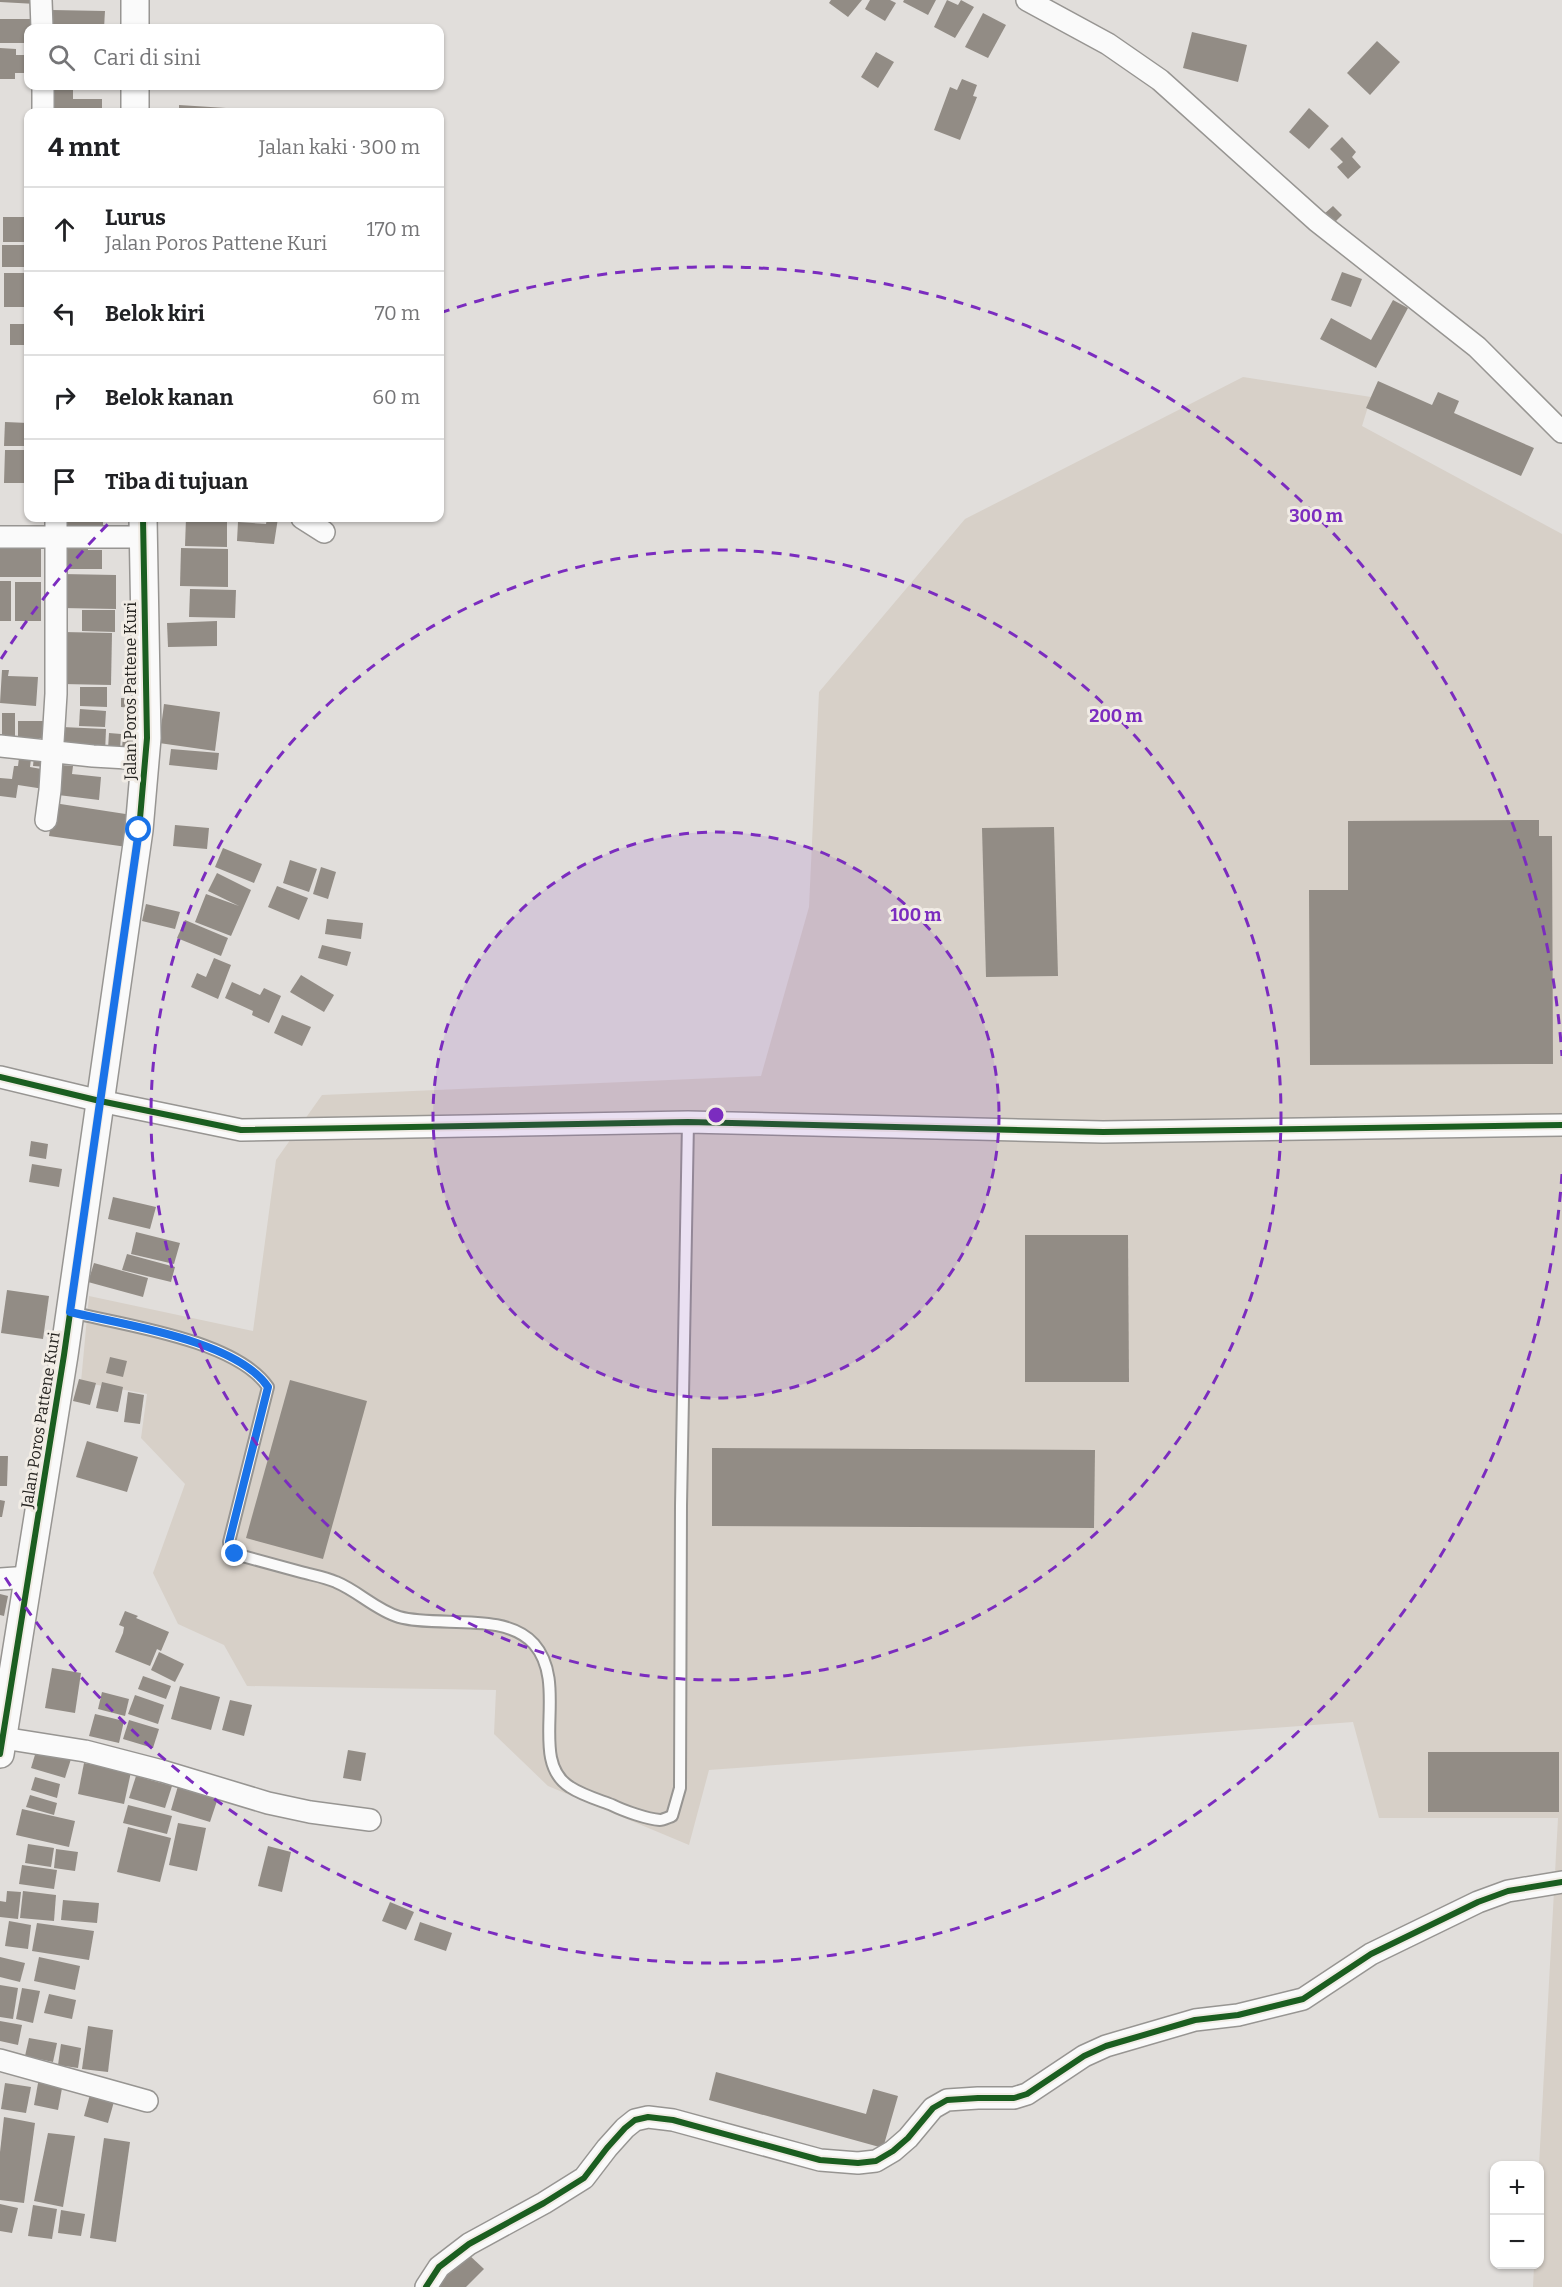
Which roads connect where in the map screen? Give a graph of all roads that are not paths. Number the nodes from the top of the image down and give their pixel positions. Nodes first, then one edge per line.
1 (41, 0) edge
2 (135, 0) edge
3 (1027, 0) edge
4 (42, 24) edge
5 (135, 24) edge
6 (43, 90) edge
7 (135, 90) edge
8 (43, 108) edge
9 (135, 108) edge
10 (1562, 432) edge
11 (308, 522) edge
12 (56, 526) edge
13 (143, 527) edge
14 (324, 532) dead end
15 (0, 537) edge
16 (0, 746) edge
17 (52, 751) junction
18 (145, 759) junction
19 (46, 820) dead end
20 (0, 1077) edge
21 (100, 1101) junction
22 (687, 1122) junction
23 (1562, 1125) edge
24 (70, 1312) junction
25 (30, 1576) junction
26 (0, 1579) edge
27 (2, 1746) edge
28 (370, 1820) dead end
29 (1562, 1882) edge
30 (0, 2060) edge
31 (147, 2101) dead end
32 (426, 2287) edge

1 - 4 street
2 - 5 street
3 - 10 street
6 - 8 street
7 - 9 street
11 - 14 street
12 - 13 street
12 - 15 street
12 - 17 street
13 - 18 street, Jalan Poros Pattene Kuri
16 - 17 street
17 - 18 street
17 - 19 street
18 - 21 street, Jalan Poros Pattene Kuri
20 - 21 street
21 - 22 street
21 - 24 street, Jalan Poros Pattene Kuri
22 - 23 street
22 - 24 lane
24 - 25 street, Jalan Poros Pattene Kuri
25 - 26 street
25 - 27 street, Jalan Poros Pattene Kuri
27 - 28 street
29 - 32 street
30 - 31 street

